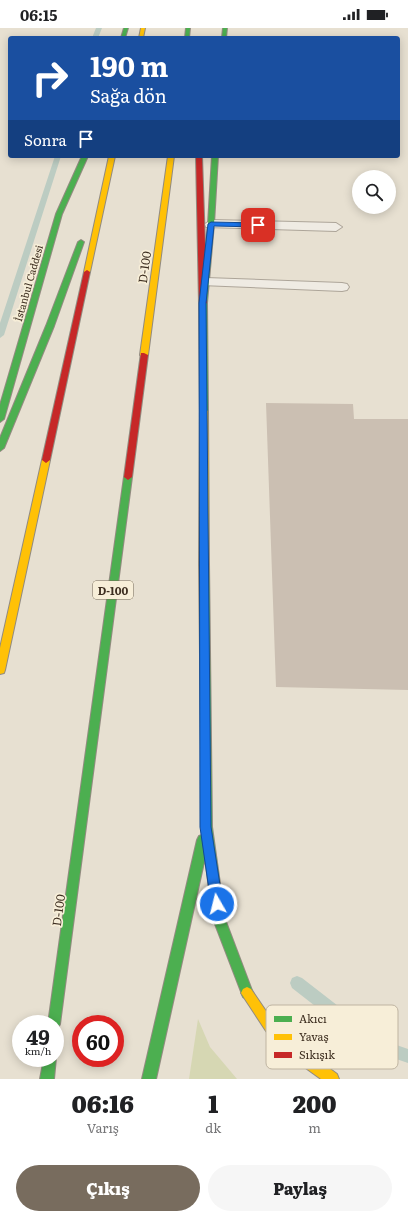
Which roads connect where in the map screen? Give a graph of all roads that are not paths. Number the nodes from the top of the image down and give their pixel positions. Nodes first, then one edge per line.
1 (84, 158) edge
2 (112, 158) edge
3 (171, 158) edge
4 (199, 158) edge
5 (215, 158) edge
6 (108, 172) junction
7 (211, 224) junction
8 (336, 227) dead end
9 (206, 282) junction
10 (342, 287) dead end
11 (203, 303) junction
12 (0, 419) edge
13 (0, 448) edge
14 (0, 670) edge
15 (206, 827) junction
16 (55, 1015) edge
17 (266, 1021) edge
18 (49, 1067) edge
19 (318, 1069) edge
20 (47, 1079) edge
21 (149, 1079) edge
22 (332, 1079) edge

1 - 12 main road, İstanbul Caddesi
2 - 6 main road
3 - 16 main road, D-100 / D-100
4 - 11 main road
5 - 7 main road
6 - 13 main road
6 - 14 main road
7 - 8 lane
7 - 9 main road
9 - 10 lane
9 - 11 main road
11 - 15 main road
15 - 17 main road
15 - 21 main road
18 - 20 main road
19 - 22 main road

